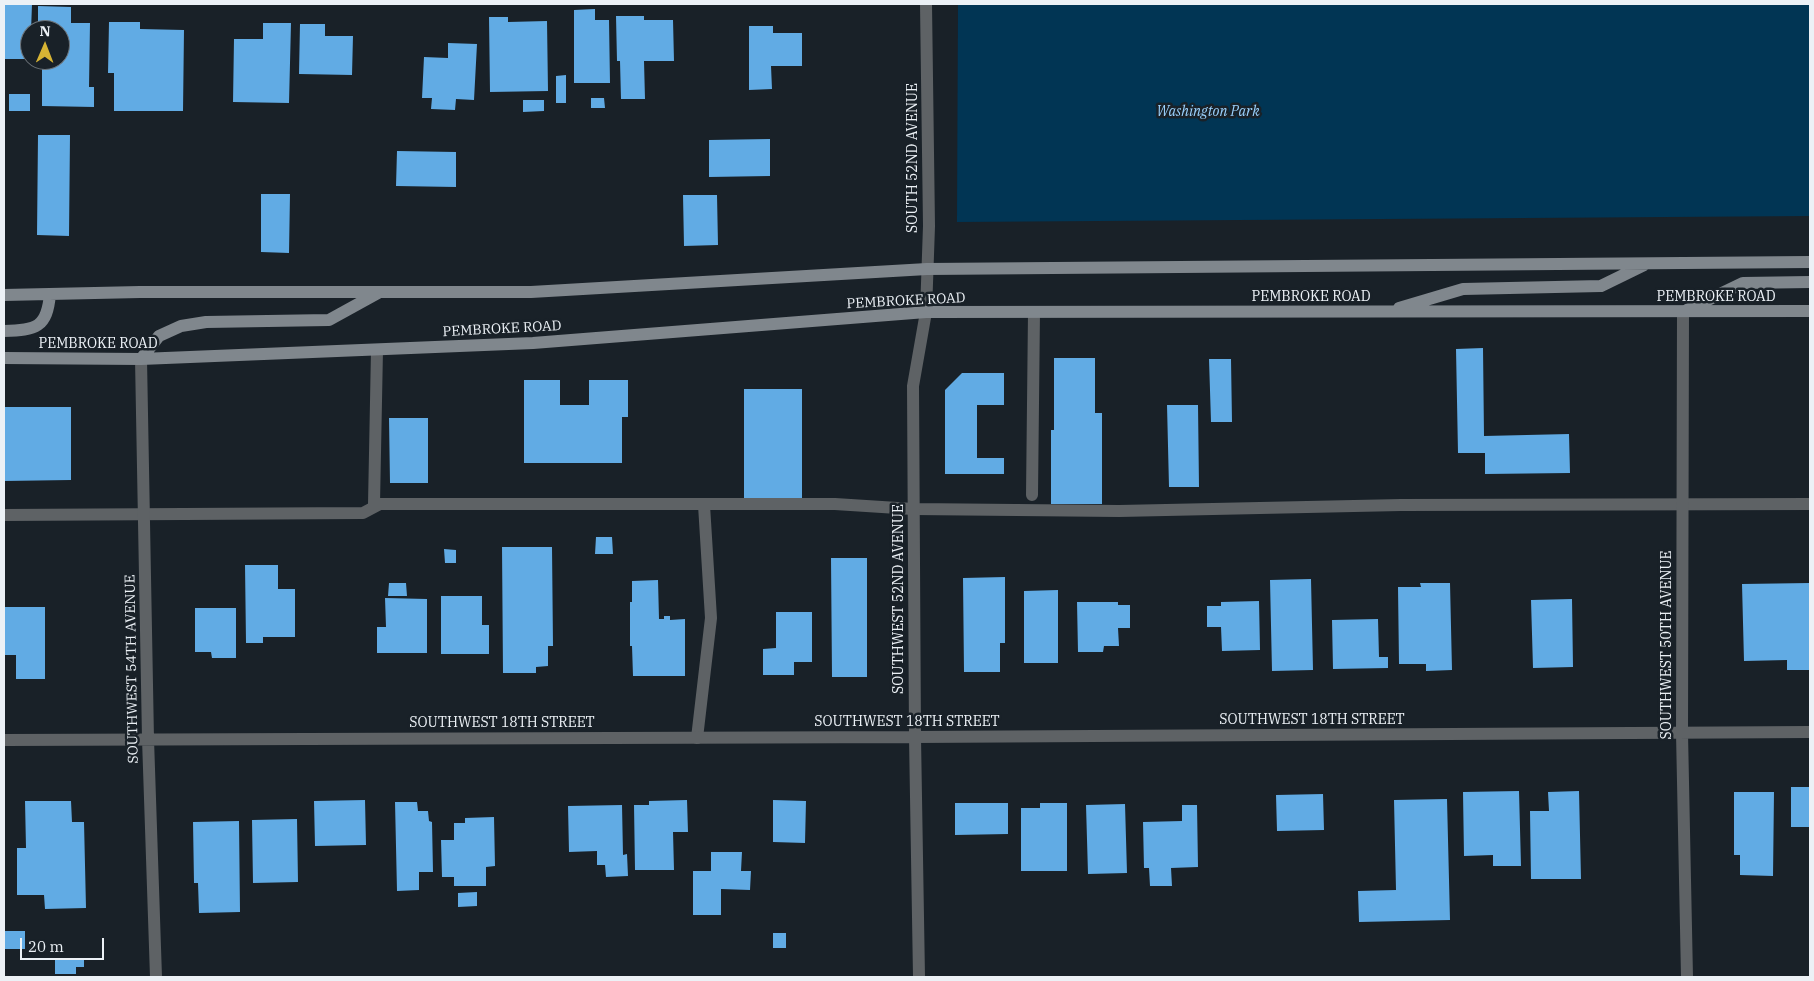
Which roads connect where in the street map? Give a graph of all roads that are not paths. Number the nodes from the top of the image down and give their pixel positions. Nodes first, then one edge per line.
1 (926, 4) edge
2 (1810, 262) edge
3 (1647, 263) junction
4 (927, 269) junction
5 (1810, 282) edge
6 (380, 292) junction
7 (50, 294) junction
8 (4, 295) edge
9 (1810, 311) edge
10 (926, 312) junction
11 (1034, 312) junction
12 (1387, 312) junction
13 (1683, 312) junction
14 (4, 331) edge
15 (377, 350) junction
16 (4, 358) edge
17 (140, 359) junction
18 (1032, 495) dead end
19 (380, 504) junction
20 (704, 504) junction
21 (1682, 504) junction
22 (1810, 504) edge
23 (913, 509) junction
24 (143, 514) junction
25 (4, 515) edge
26 (1810, 732) edge
27 (1682, 733) junction
28 (915, 737) junction
29 (697, 738) junction
30 (148, 739) junction
31 (4, 740) edge
32 (156, 977) edge
33 (919, 977) edge
34 (1687, 977) edge

1 - 4 street, SOUTH 52ND AVENUE
2 - 3 main road
3 - 4 main road
3 - 12 main road
4 - 6 main road
4 - 10 street, SOUTH 52ND AVENUE
5 - 13 main road
6 - 7 main road
6 - 17 main road
7 - 8 main road
7 - 14 main road
9 - 13 main road, PEMBROKE ROAD
10 - 11 main road, PEMBROKE ROAD
10 - 15 main road, PEMBROKE ROAD
10 - 23 street, SOUTHWEST 52ND AVENUE
11 - 12 main road, PEMBROKE ROAD
11 - 18 street
12 - 13 main road, PEMBROKE ROAD
13 - 21 street, SOUTHWEST 50TH AVENUE
15 - 17 main road, PEMBROKE ROAD
15 - 19 street
16 - 17 main road, PEMBROKE ROAD
17 - 24 street, SOUTHWEST 54TH AVENUE
19 - 20 street
19 - 24 street
20 - 23 street
20 - 29 street
21 - 22 street
21 - 23 street
21 - 27 street, SOUTHWEST 50TH AVENUE
23 - 28 street, SOUTHWEST 52ND AVENUE
24 - 25 street
24 - 30 street, SOUTHWEST 54TH AVENUE
26 - 27 street, SOUTHWEST 18TH STREET
27 - 28 street, SOUTHWEST 18TH STREET
27 - 34 street, SOUTHWEST 50TH AVENUE
28 - 29 street, SOUTHWEST 18TH STREET
28 - 33 street, SOUTHWEST 52ND AVENUE
29 - 30 street, SOUTHWEST 18TH STREET
30 - 31 street, SOUTHWEST 18TH STREET
30 - 32 street, SOUTHWEST 54TH AVENUE

